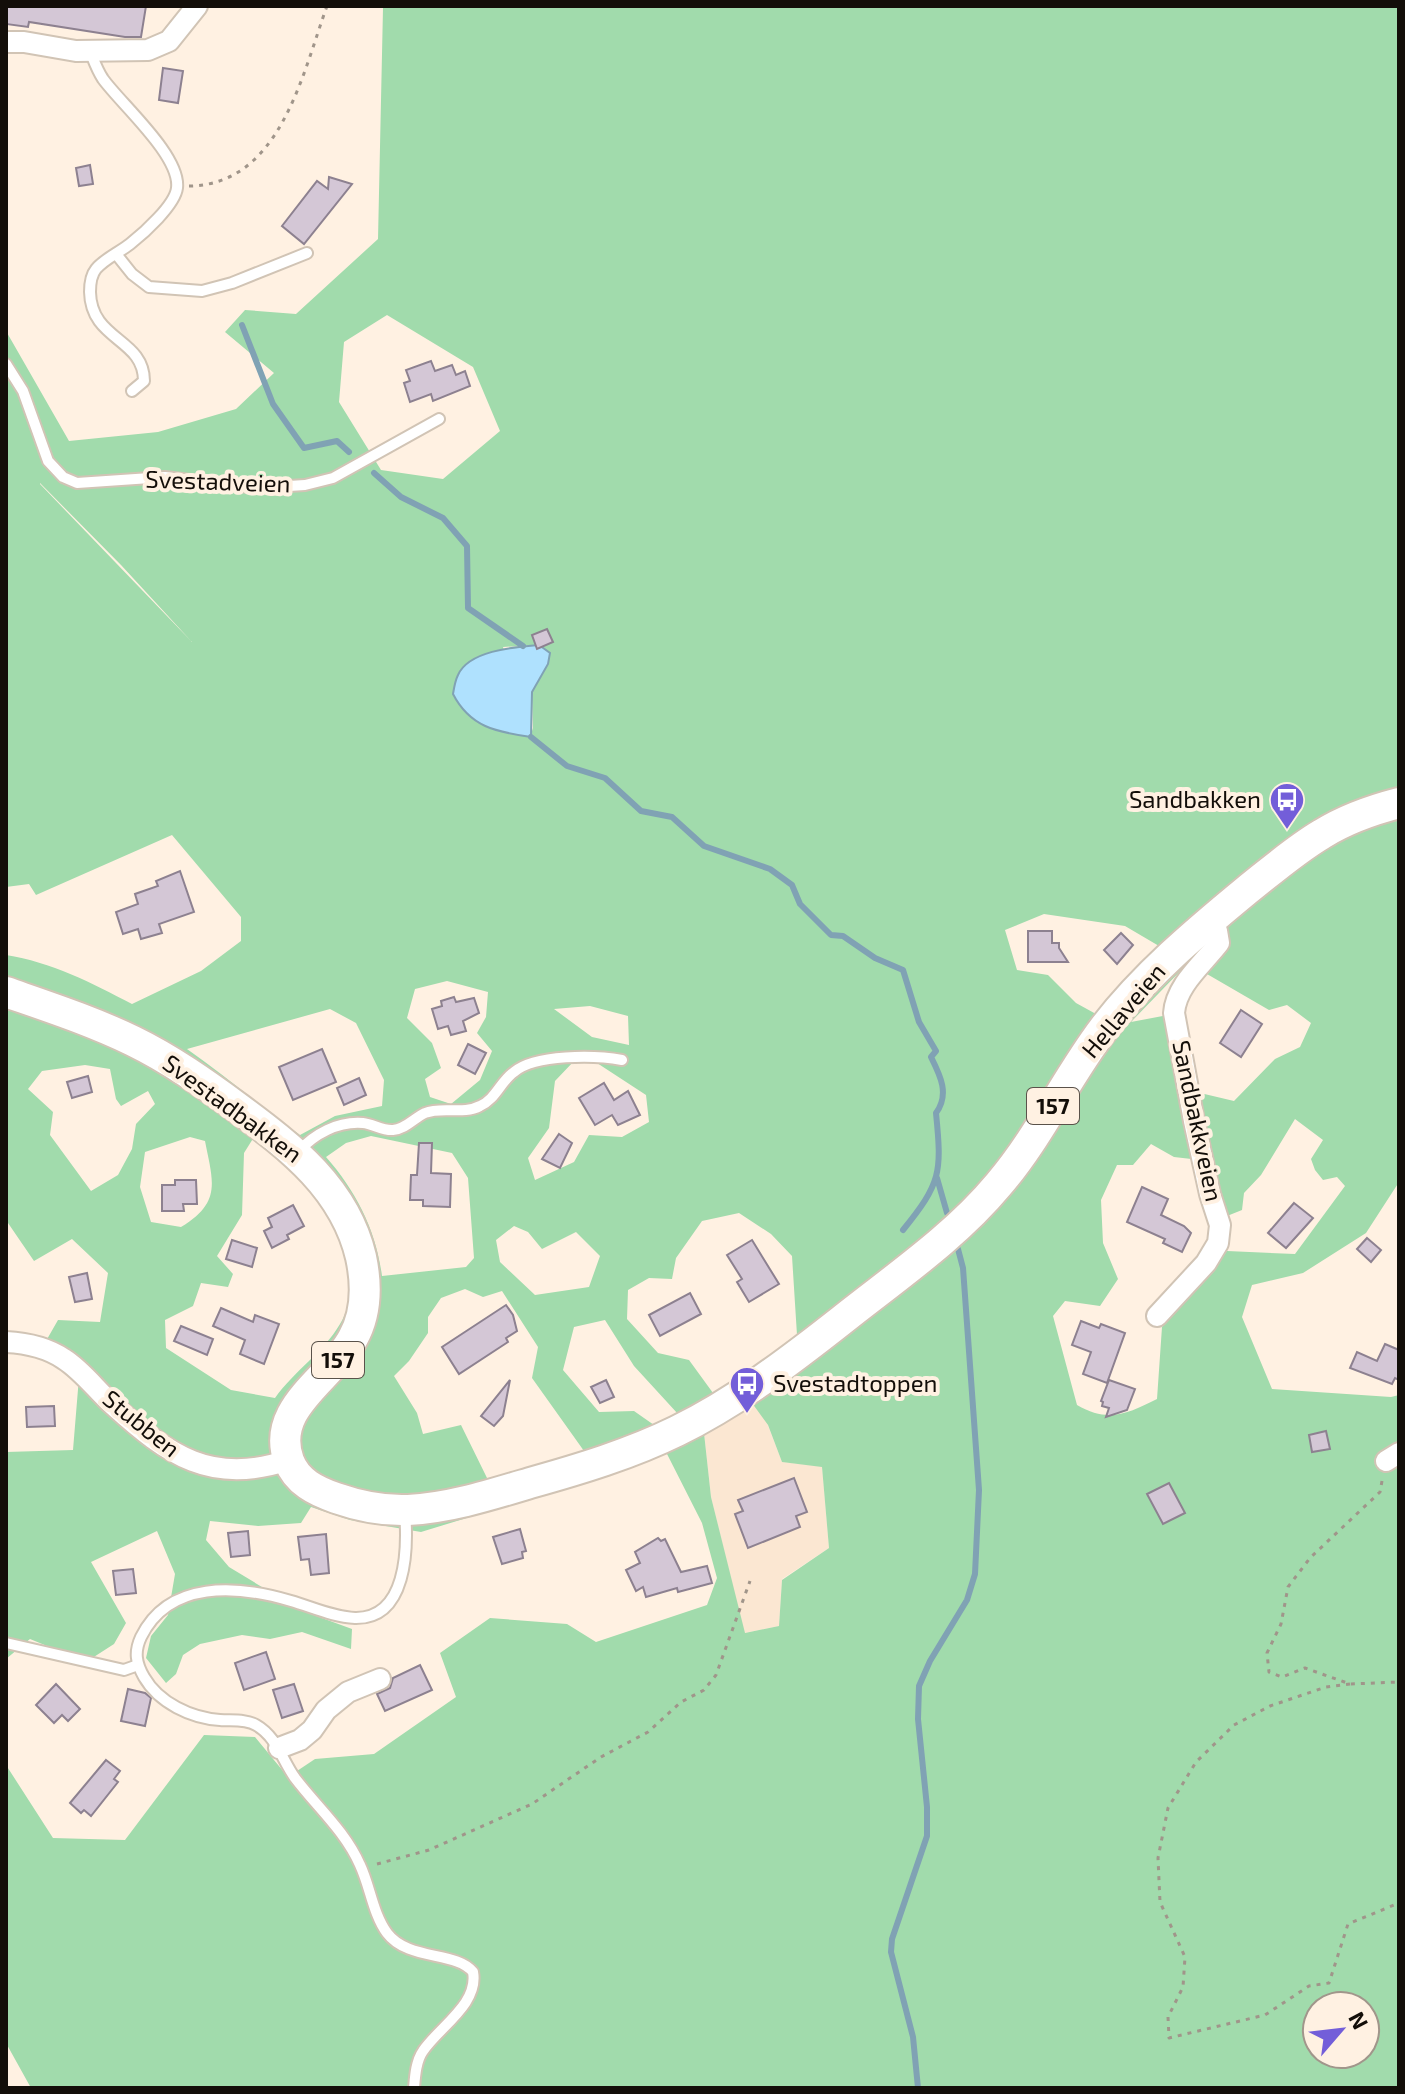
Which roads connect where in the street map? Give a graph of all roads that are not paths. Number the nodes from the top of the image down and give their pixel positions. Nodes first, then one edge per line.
1 (197, 6) edge
2 (6, 42) edge
3 (90, 51) junction
4 (307, 253) dead end
5 (116, 254) junction
6 (6, 364) edge
7 (132, 391) dead end
8 (439, 419) dead end
9 (1399, 803) edge
10 (1209, 921) junction
11 (6, 992) edge
12 (622, 1060) dead end
13 (297, 1154) junction
14 (1157, 1316) dead end
15 (6, 1342) edge
16 (288, 1460) junction
17 (405, 1510) junction
18 (6, 1643) edge
19 (138, 1665) junction
20 (380, 1679) dead end
21 (279, 1748) junction
22 (414, 2088) edge

1 - 3 street
2 - 3 street
3 - 5 lane
4 - 5 lane
5 - 7 lane
6 - 8 lane, Svestadveien
9 - 10 main road, Hellaveien / 157
10 - 14 street, Sandbakkveien
10 - 17 main road, Hellaveien / 157
11 - 13 main road, Svestadbakken / 157
12 - 13 lane
13 - 16 main road, Svestadbakken / 157
15 - 16 street, Stubben
16 - 17 main road, 157
17 - 19 lane
18 - 19 lane
19 - 21 lane
20 - 21 street
21 - 22 lane

